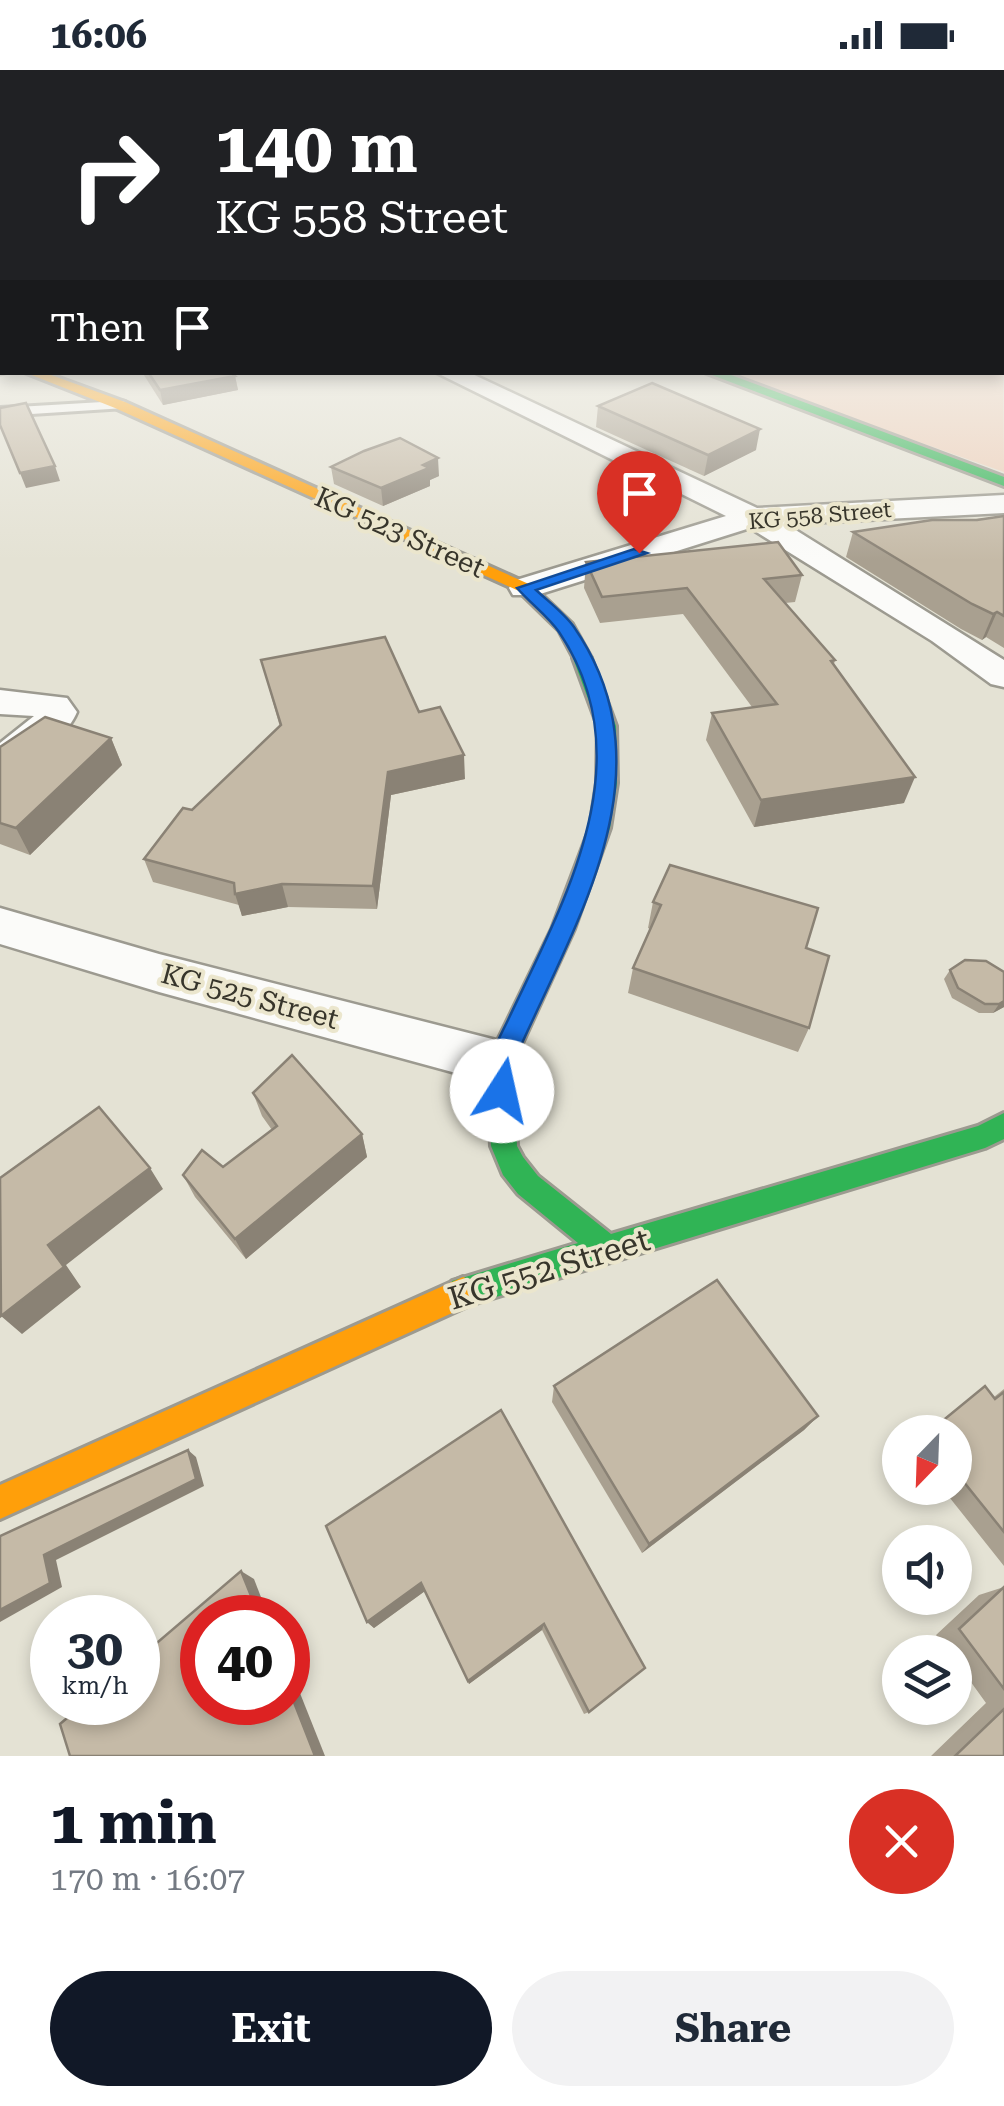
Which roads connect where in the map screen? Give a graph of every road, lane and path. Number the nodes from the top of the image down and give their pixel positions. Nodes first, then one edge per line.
1 (116, 404) edge
2 (513, 404) edge
3 (795, 404) edge
4 (120, 405) junction
5 (0, 412) edge
6 (1004, 482) edge
7 (1004, 504) edge
8 (753, 518) junction
9 (525, 588) junction
10 (1004, 676) edge
11 (0, 702) edge
12 (0, 762) edge
13 (0, 926) edge
14 (500, 1063) junction
15 (1004, 1126) edge
16 (609, 1250) junction
17 (0, 1502) edge

1 - 4 street, KG 523 Street
2 - 8 street
3 - 6 street
4 - 5 lane
4 - 9 street, KG 523 Street
7 - 8 street, KG 558 Street
8 - 9 street, KG 558 Street
8 - 10 street
9 - 14 street, KG 523 Street
11 - 12 street
13 - 14 street, KG 525 Street
14 - 16 street, KG 523 Street
15 - 16 street, KG 552 Street
16 - 17 street, KG 552 Street

